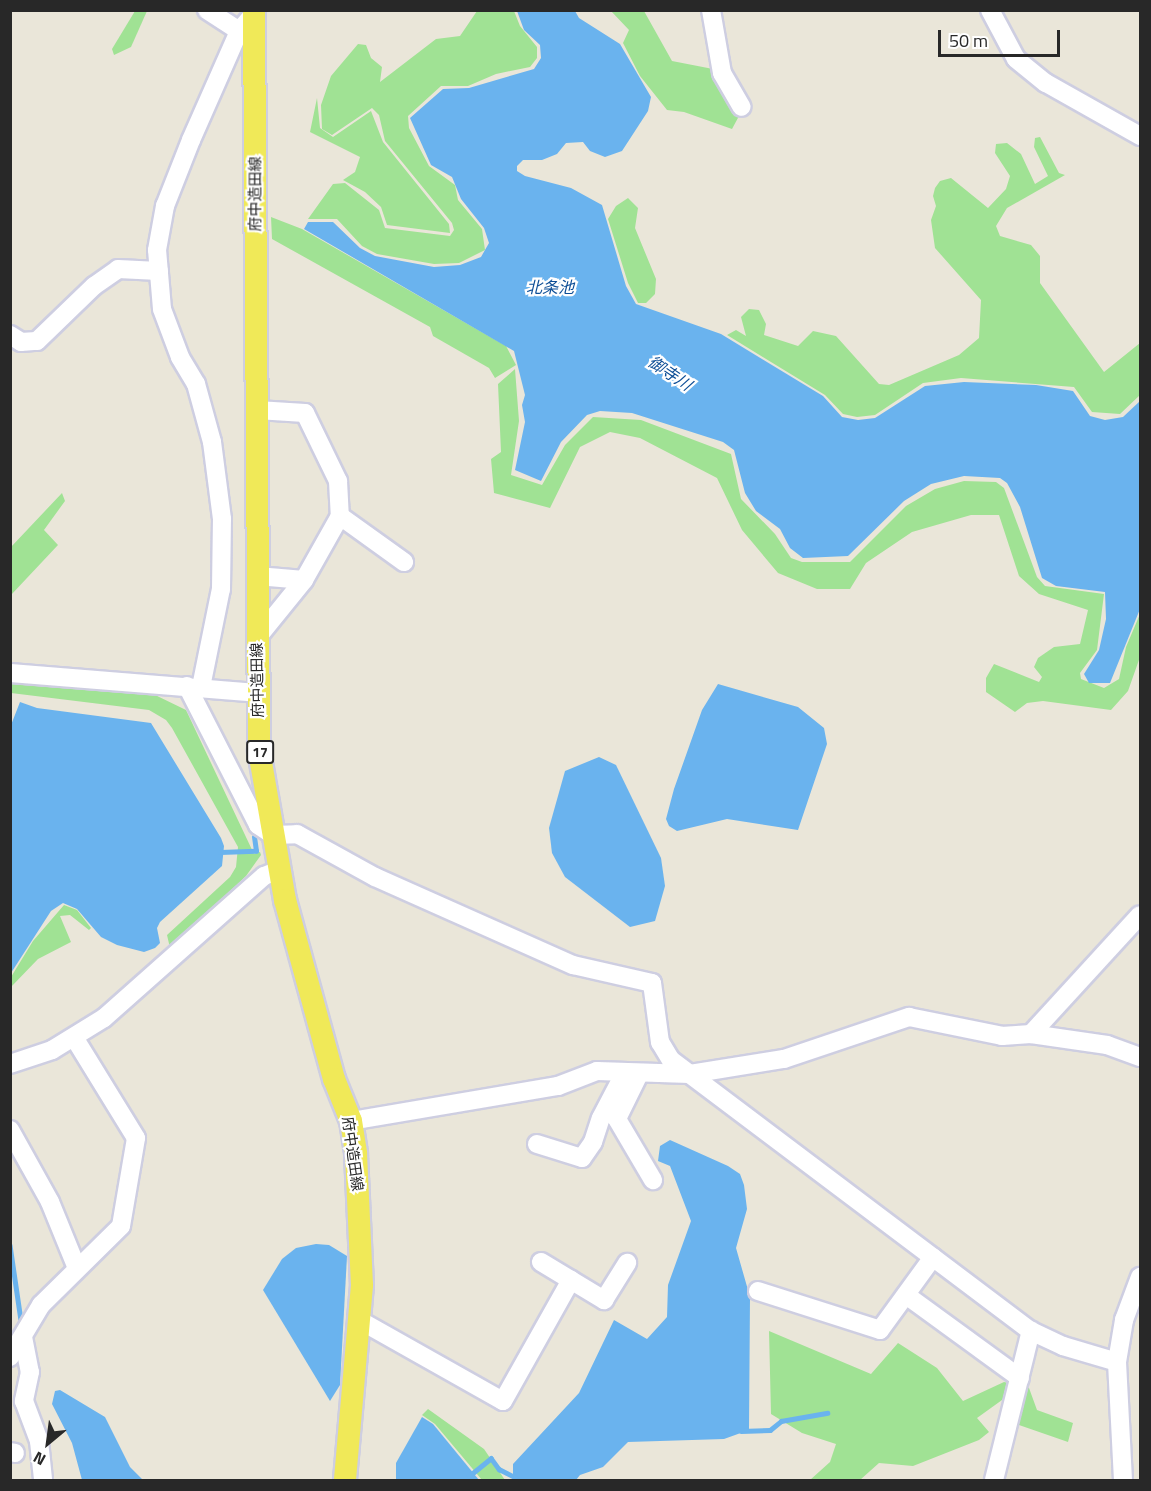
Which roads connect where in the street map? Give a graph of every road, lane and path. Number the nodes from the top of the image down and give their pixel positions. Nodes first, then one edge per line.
1 (207, 10) edge
2 (711, 10) edge
3 (990, 10) edge
4 (254, 12) edge
5 (239, 31) junction
6 (742, 108) dead end
7 (1140, 136) edge
8 (159, 271) junction
9 (10, 335) edge
10 (257, 410) junction
11 (340, 516) junction
12 (404, 562) dead end
13 (257, 576) junction
14 (304, 580) junction
15 (257, 638) junction
16 (10, 673) edge
17 (194, 686) junction
18 (257, 693) junction
19 (273, 835) junction
20 (279, 870) junction
21 (1140, 915) edge
22 (1031, 1034) junction
23 (75, 1039) junction
24 (1140, 1057) edge
25 (10, 1064) edge
26 (632, 1074) junction
27 (690, 1074) junction
28 (351, 1121) junction
29 (10, 1130) edge
30 (537, 1144) dead end
31 (653, 1180) dead end
32 (933, 1257) junction
33 (541, 1262) dead end
34 (627, 1263) dead end
35 (77, 1268) junction
36 (1140, 1277) edge
37 (571, 1280) junction
38 (758, 1291) dead end
39 (906, 1295) junction
40 (359, 1320) junction
41 (1032, 1330) junction
42 (22, 1337) junction
43 (10, 1357) edge
44 (1117, 1362) junction
45 (1020, 1378) junction
46 (43, 1480) edge
47 (345, 1480) edge
48 (994, 1480) edge
49 (1123, 1480) edge

1 - 5 street
2 - 6 street
3 - 7 street
4 - 5 street
4 - 10 main road, 府中造田線 / 17
5 - 8 street
8 - 9 street
8 - 17 street
10 - 11 street
10 - 13 main road, 府中造田線 / 17
11 - 12 street
11 - 14 street
13 - 14 street
13 - 15 main road, 府中造田線 / 17
14 - 15 street
15 - 18 main road, 府中造田線 / 17
16 - 17 street
17 - 18 street
17 - 19 street
18 - 19 main road, 府中造田線 / 17
19 - 20 main road, 府中造田線 / 17
19 - 27 street
20 - 23 street
20 - 28 main road, 府中造田線 / 17
21 - 22 street
22 - 24 street
22 - 27 street
23 - 25 street
23 - 35 street
26 - 27 street
26 - 28 street
26 - 30 street
26 - 31 street
27 - 32 street
28 - 40 main road, 府中造田線 / 17
29 - 35 street
32 - 39 street
32 - 41 street
33 - 37 street
34 - 37 street
35 - 42 street
36 - 44 street
37 - 40 street
38 - 39 street
39 - 45 street
40 - 47 main road, 府中造田線 / 17
41 - 44 street
41 - 45 street
42 - 43 street
42 - 46 street
44 - 49 street
45 - 48 street

